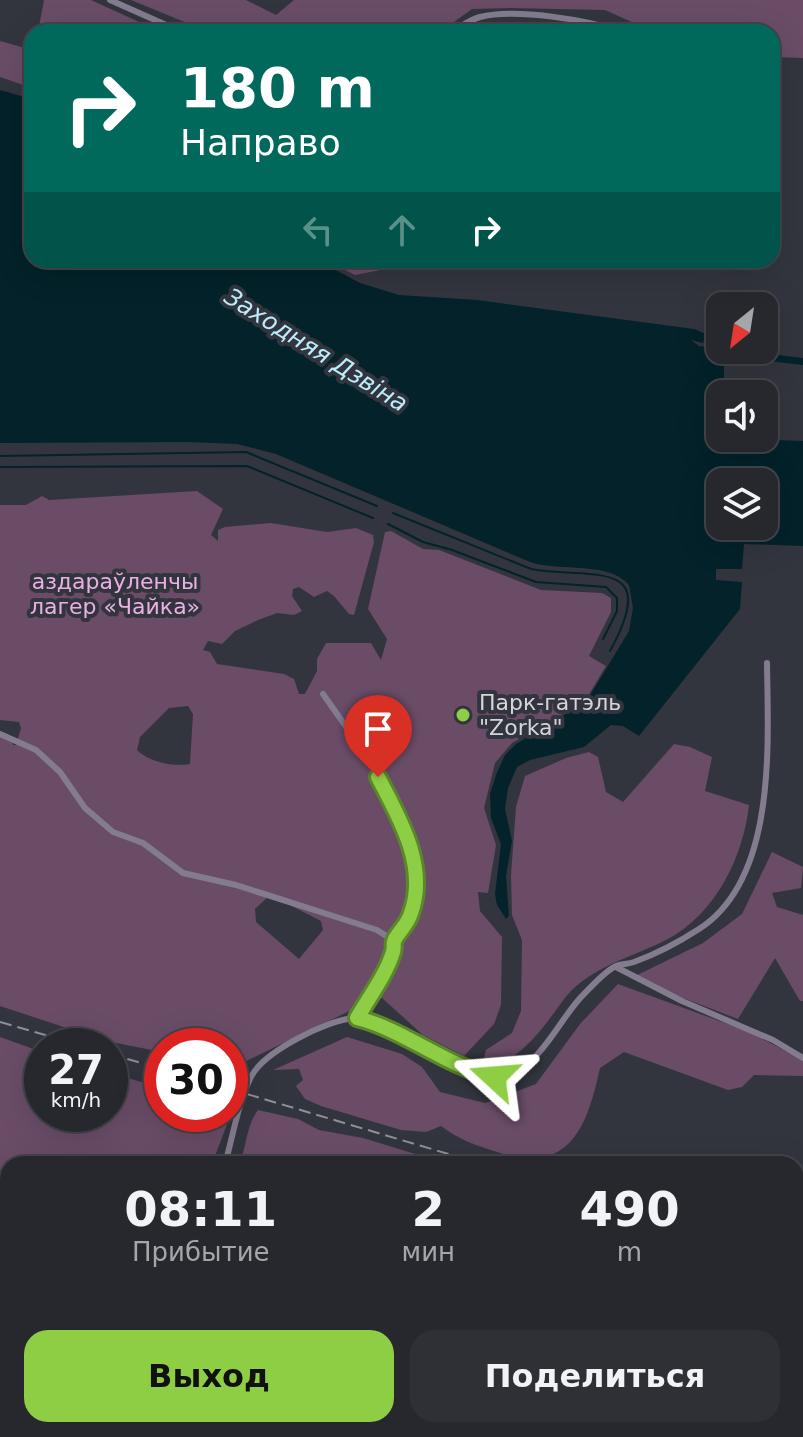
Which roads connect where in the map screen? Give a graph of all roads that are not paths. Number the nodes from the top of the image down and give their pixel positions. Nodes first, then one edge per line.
1 (110, 0) edge
2 (164, 24) edge
3 (464, 24) edge
4 (598, 24) edge
5 (767, 663) dead end
6 (323, 694) dead end
7 (0, 734) edge
8 (394, 941) junction
9 (616, 966) junction
10 (357, 1018) junction
11 (803, 1058) edge
12 (227, 1156) edge

1 - 2 street
3 - 4 street
5 - 9 street
6 - 8 street
7 - 8 street
8 - 10 street
9 - 10 street
9 - 11 street
10 - 12 street

